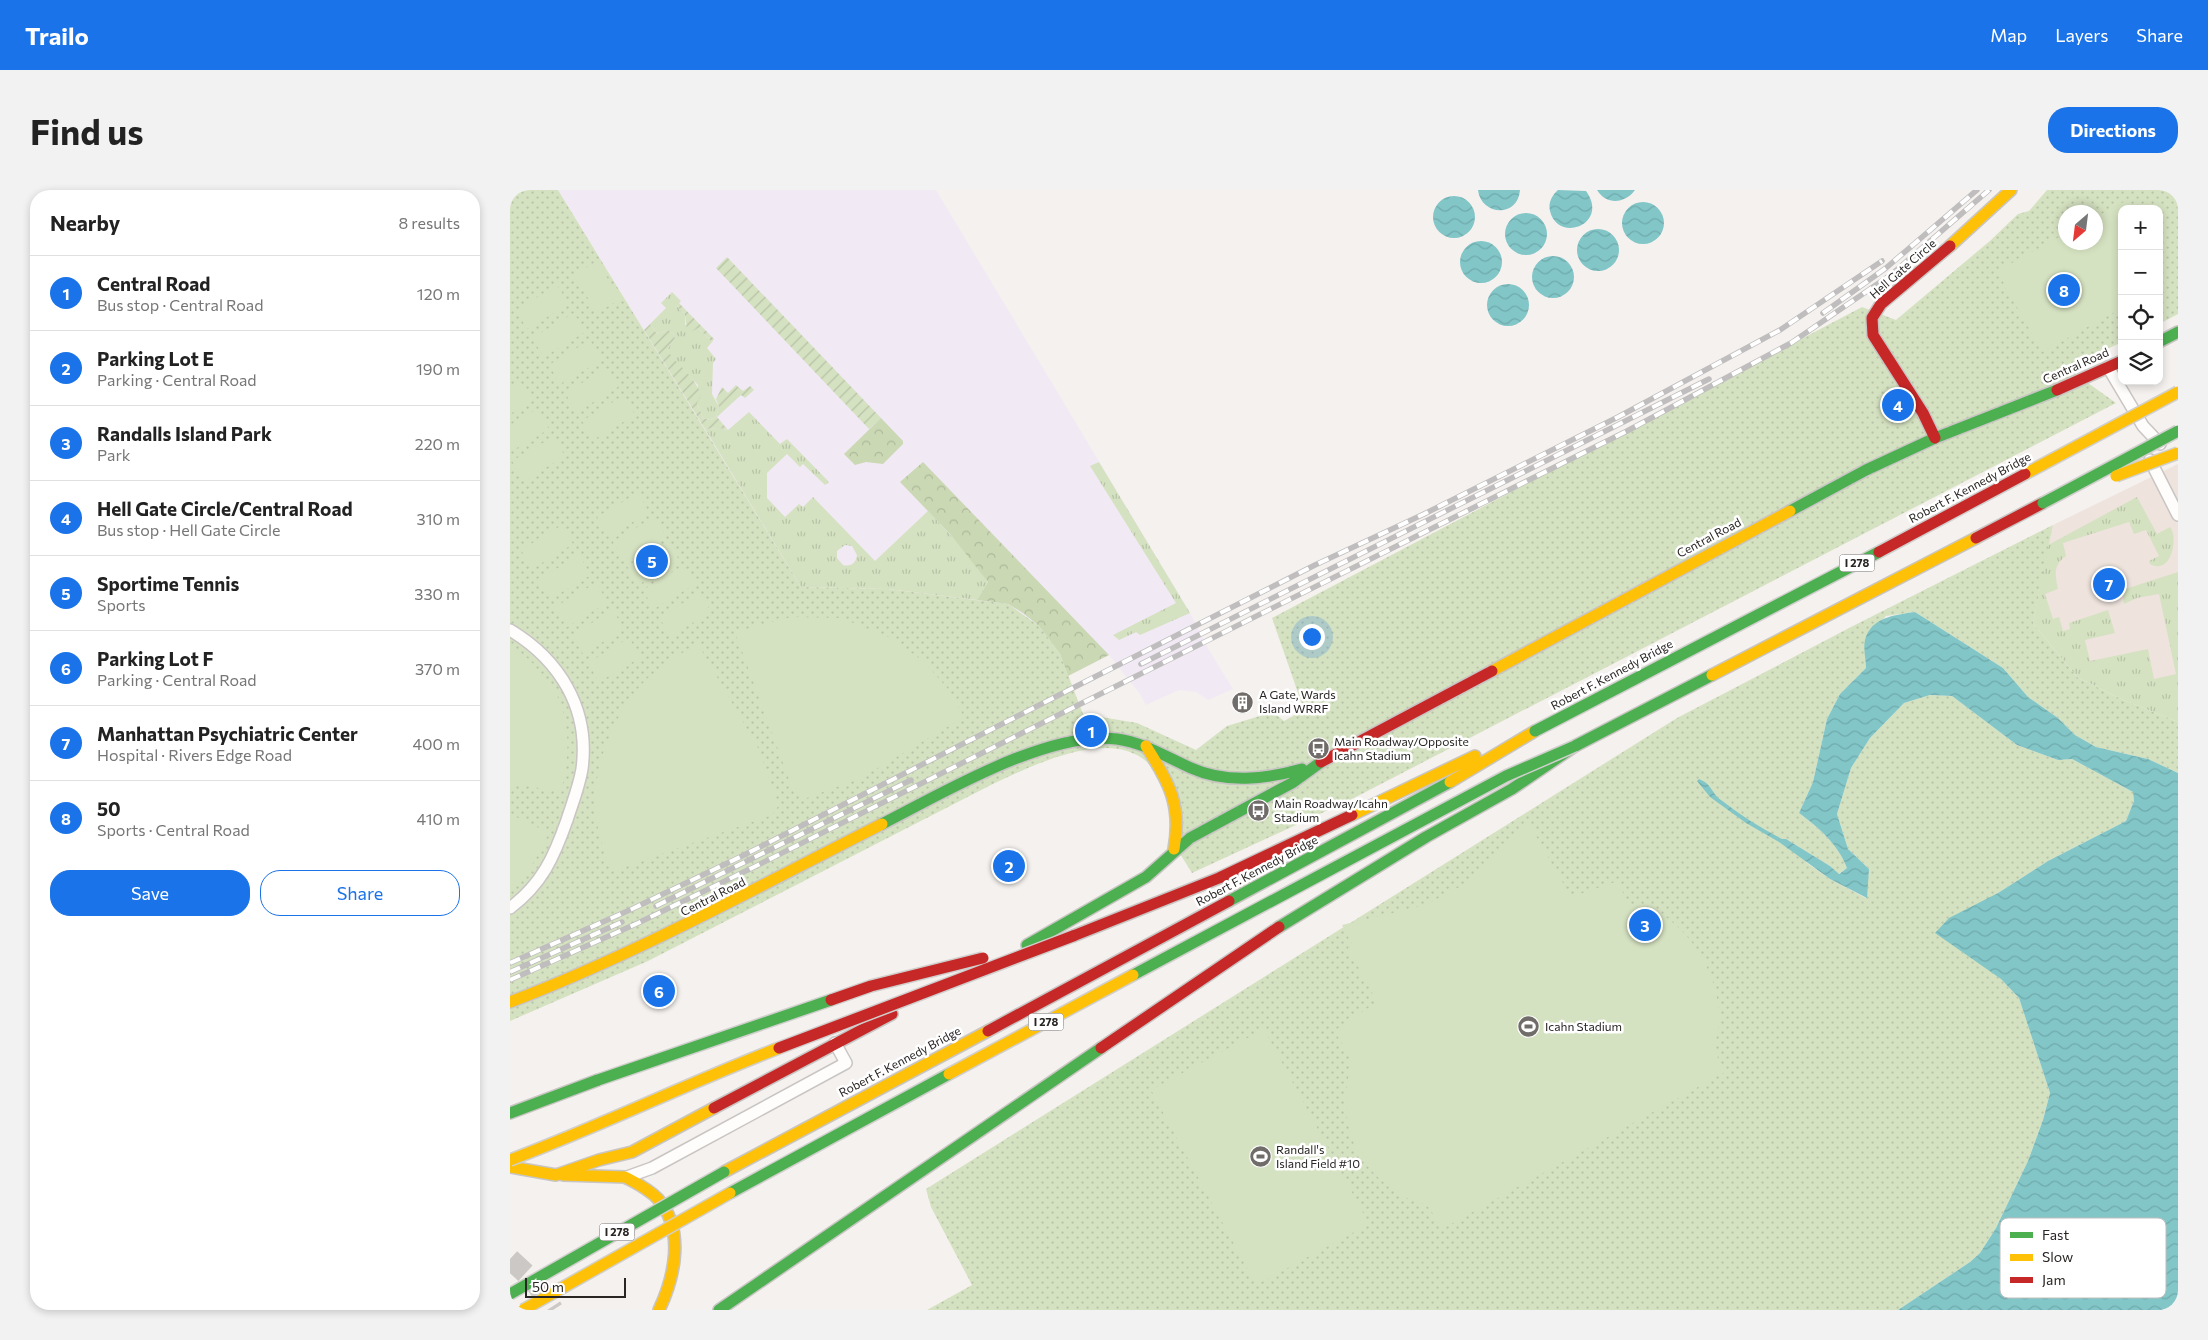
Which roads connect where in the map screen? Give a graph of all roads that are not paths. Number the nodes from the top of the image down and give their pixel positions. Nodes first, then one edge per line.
1 (2011, 190) edge
2 (2178, 332) edge
3 (2163, 340) edge
4 (2118, 363) edge
5 (2108, 367) junction
6 (2178, 392) edge
7 (2143, 426) junction
8 (2178, 431) edge
9 (1936, 438) junction
10 (2178, 453) edge
11 (2178, 464) edge
12 (2043, 503) junction
13 (2178, 515) edge
14 (2178, 522) edge
15 (510, 630) edge
16 (1535, 731) junction
17 (1146, 746) junction
18 (1576, 746) junction
19 (1320, 763) junction
20 (1174, 849) junction
21 (510, 908) edge
22 (1073, 936) junction
23 (510, 1002) edge
24 (835, 1043) junction
25 (510, 1113) edge
26 (510, 1160) edge
27 (510, 1167) edge
28 (556, 1175) junction
29 (625, 1177) junction
30 (510, 1294) edge
31 (523, 1310) edge
32 (659, 1310) edge
33 (719, 1310) edge

1 - 9 main road, Hell Gate Circle
2 - 3 main road
4 - 5 main road, Central Road
5 - 7 street
5 - 9 main road, Central Road
6 - 16 main road, Robert F. Kennedy Bridge / I 278, bridge
7 - 11 street
7 - 13 street
8 - 12 main road, I 278, bridge
9 - 19 main road, Central Road
10 - 12 main road, bridge
12 - 18 main road, I 278
13 - 14 street
15 - 21 street
16 - 22 main road
16 - 30 main road, Robert F. Kennedy Bridge / I 278, bridge
17 - 19 main road, Central Road
17 - 20 main road
17 - 23 main road, Central Road
18 - 31 main road, I 278, bridge
18 - 33 main road, bridge
19 - 20 main road, Central Road
20 - 24 main road, Central Road
22 - 25 main road, bridge
22 - 26 main road, bridge
24 - 28 main road, Central Road
24 - 29 street, Central Road
27 - 28 main road, Central Road
28 - 29 main road, Central Road
29 - 32 main road

